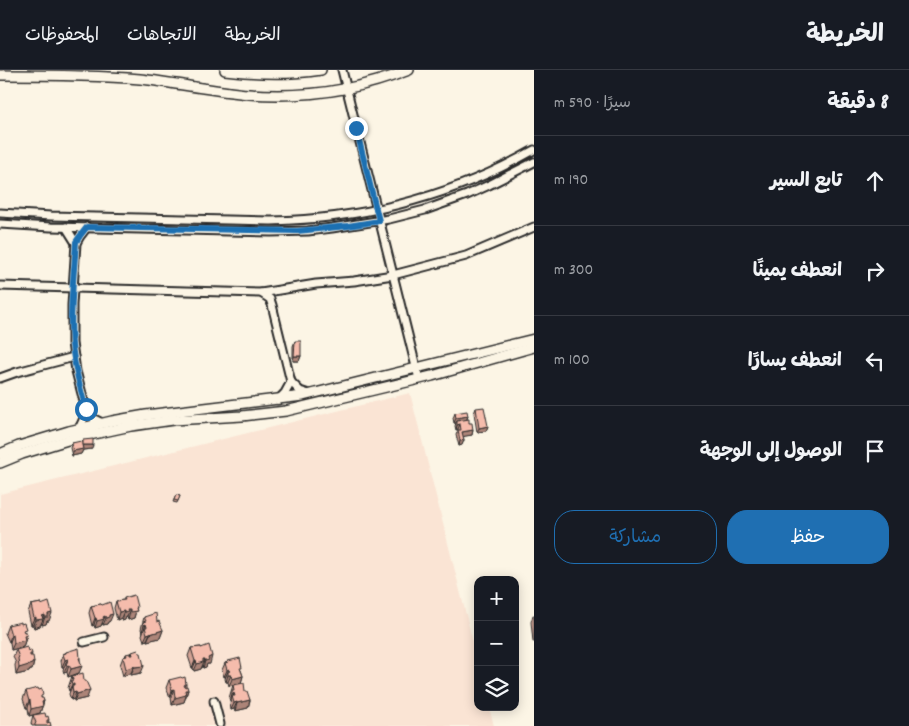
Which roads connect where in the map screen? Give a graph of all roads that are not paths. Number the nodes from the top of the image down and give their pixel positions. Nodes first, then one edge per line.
1 (226, 70) edge
2 (321, 70) edge
3 (342, 70) edge
4 (409, 70) edge
5 (0, 75) edge
6 (346, 88) junction
7 (534, 150) edge
8 (534, 162) edge
9 (376, 210) junction
10 (0, 214) edge
11 (379, 221) junction
12 (0, 224) edge
13 (66, 227) junction
14 (87, 227) junction
15 (534, 227) edge
16 (76, 242) junction
17 (393, 275) junction
18 (0, 286) edge
19 (73, 288) junction
20 (260, 293) junction
21 (534, 339) edge
22 (534, 347) edge
23 (74, 357) junction
24 (416, 368) junction
25 (0, 378) edge
26 (419, 379) junction
27 (291, 382) junction
28 (310, 394) junction
29 (278, 400) junction
30 (86, 409) junction
31 (102, 424) junction
32 (79, 429) junction
33 (0, 454) edge
34 (0, 463) edge
35 (104, 637) dead end
36 (84, 642) dead end
37 (214, 701) dead end
38 (220, 724) dead end

1 - 2 main road
3 - 6 street
4 - 6 main road
5 - 6 main road
6 - 9 street
7 - 9 street
8 - 11 street
9 - 10 street
9 - 11 street
11 - 14 street
11 - 17 street
12 - 13 street
13 - 14 street
13 - 16 street
14 - 16 street
15 - 17 street
16 - 19 street
17 - 20 street
17 - 24 street
18 - 19 street
19 - 20 street
19 - 23 street
20 - 27 street
21 - 24 main road
22 - 26 main road
23 - 25 street
23 - 30 street
24 - 26 street
24 - 28 main road
26 - 34 main road
27 - 28 street
27 - 29 street
28 - 29 main road
29 - 31 main road
30 - 31 street
30 - 32 street
31 - 32 main road
32 - 33 main road
35 - 36 street
37 - 38 street

